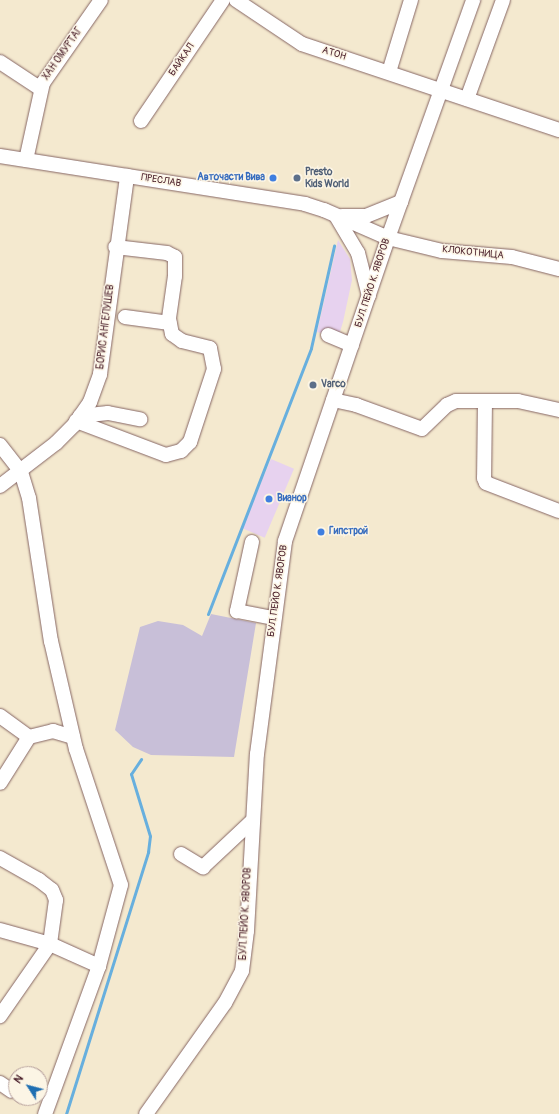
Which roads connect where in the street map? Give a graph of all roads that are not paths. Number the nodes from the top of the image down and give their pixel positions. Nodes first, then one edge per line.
1 (101, 0) edge
2 (223, 0) edge
3 (236, 0) edge
4 (410, 0) edge
5 (473, 0) edge
6 (503, 0) edge
7 (0, 62) edge
8 (389, 72) junction
9 (41, 89) junction
10 (441, 90) junction
11 (467, 99) junction
12 (141, 121) dead end
13 (559, 130) edge
14 (0, 156) edge
15 (26, 160) junction
16 (126, 176) junction
17 (401, 202) junction
18 (336, 216) junction
19 (388, 238) junction
20 (115, 247) junction
21 (559, 268) edge
22 (369, 296) junction
23 (125, 317) dead end
24 (170, 323) junction
25 (328, 335) dead end
26 (352, 345) junction
27 (333, 400) junction
28 (485, 401) junction
29 (559, 410) edge
30 (78, 418) junction
31 (140, 419) dead end
32 (0, 445) edge
33 (21, 472) junction
34 (0, 486) edge
35 (559, 511) edge
36 (252, 542) dead end
37 (274, 618) junction
38 (0, 716) edge
39 (29, 737) junction
40 (73, 737) junction
41 (0, 783) edge
42 (251, 822) junction
43 (181, 854) dead end
44 (0, 858) edge
45 (0, 930) edge
46 (50, 944) junction
47 (99, 966) junction
48 (0, 1016) edge
49 (146, 1113) edge
50 (45, 1114) edge

1 - 9 street, ХАН ОМУРТАГ
2 - 12 street, БАЙКАЛ
3 - 8 street, АТОН
4 - 8 street
5 - 10 street, БУЛ. ПЕЙО К. ЯВОРОВ
6 - 11 street
7 - 9 street
8 - 10 street, АТОН
9 - 15 street, ХАН ОМУРТАГ
10 - 11 street, АТОН
10 - 17 street, БУЛ. ПЕЙО К. ЯВОРОВ
11 - 13 street, АТОН
14 - 15 street, ПРЕСЛАВ
15 - 16 street, ПРЕСЛАВ
16 - 18 street, ПРЕСЛАВ
16 - 20 street, БОРИС АНГЕЛУШЕВ
17 - 18 street
17 - 19 street, БУЛ. ПЕЙО К. ЯВОРОВ
18 - 19 street, ПРЕСЛАВ
18 - 22 street
19 - 21 street, КЛОКОТНИЦА
19 - 22 street, БУЛ. ПЕЙО К. ЯВОРОВ
20 - 24 street
20 - 30 street, БОРИС АНГЕЛУШЕВ
22 - 26 street, БУЛ. ПЕЙО К. ЯВОРОВ
23 - 24 street
24 - 30 street
25 - 26 street
26 - 27 street, БУЛ. ПЕЙО К. ЯВОРОВ
27 - 28 street
27 - 37 street, БУЛ. ПЕЙО К. ЯВОРОВ
28 - 29 street
28 - 35 street
30 - 31 street
30 - 33 street, БОРИС АНГЕЛУШЕВ
32 - 33 street
33 - 34 street, БОРИС АНГЕЛУШЕВ
33 - 40 street
36 - 37 street
37 - 42 street, БУЛ. ПЕЙО К. ЯВОРОВ
38 - 39 street
39 - 40 street
39 - 41 street
40 - 47 street
42 - 43 street
42 - 49 street, БУЛ. ПЕЙО К. ЯВОРОВ
44 - 46 street
45 - 46 street
46 - 47 street
46 - 48 street
47 - 50 street

